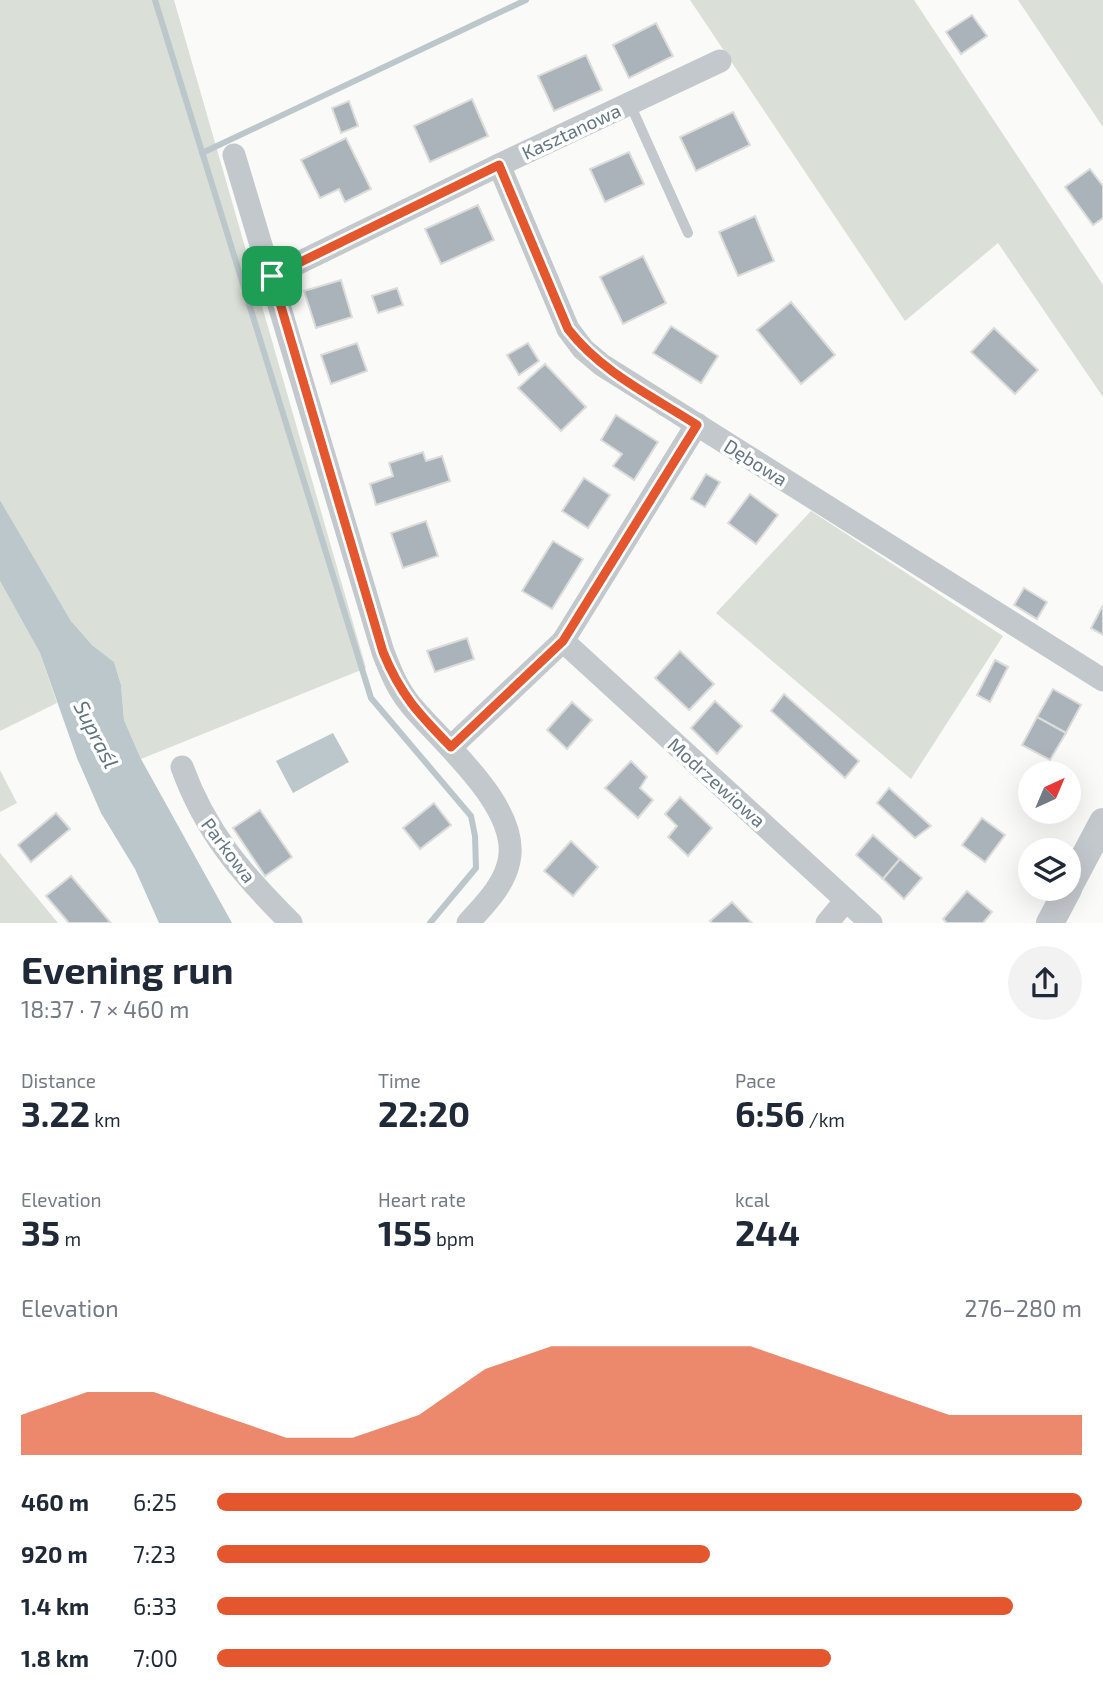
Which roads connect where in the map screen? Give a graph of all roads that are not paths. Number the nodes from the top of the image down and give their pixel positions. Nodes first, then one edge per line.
1 (720, 61) dead end
2 (630, 104) junction
3 (234, 155) dead end
4 (499, 165) junction
5 (688, 233) dead end
6 (272, 276) junction
7 (697, 425) junction
8 (563, 641) junction
9 (1103, 680) edge
10 (451, 747) junction
11 (182, 767) dead end
12 (1103, 822) edge
13 (1081, 865) edge
14 (846, 900) junction
15 (1062, 901) edge
16 (291, 923) edge
17 (468, 923) edge
18 (827, 923) edge
19 (871, 923) edge
20 (1050, 923) edge

1 - 2 street, Kasztanowa
2 - 4 street, Kasztanowa
2 - 5 lane
3 - 6 street
4 - 6 street, Kasztanowa
4 - 7 street, Dębowa
6 - 10 street
7 - 8 street
7 - 9 street, Dębowa
8 - 10 street
8 - 14 street, Modrzewiowa
10 - 17 street
11 - 16 street, Parkowa
12 - 13 street
14 - 18 street
14 - 19 street, Modrzewiowa
15 - 20 street

